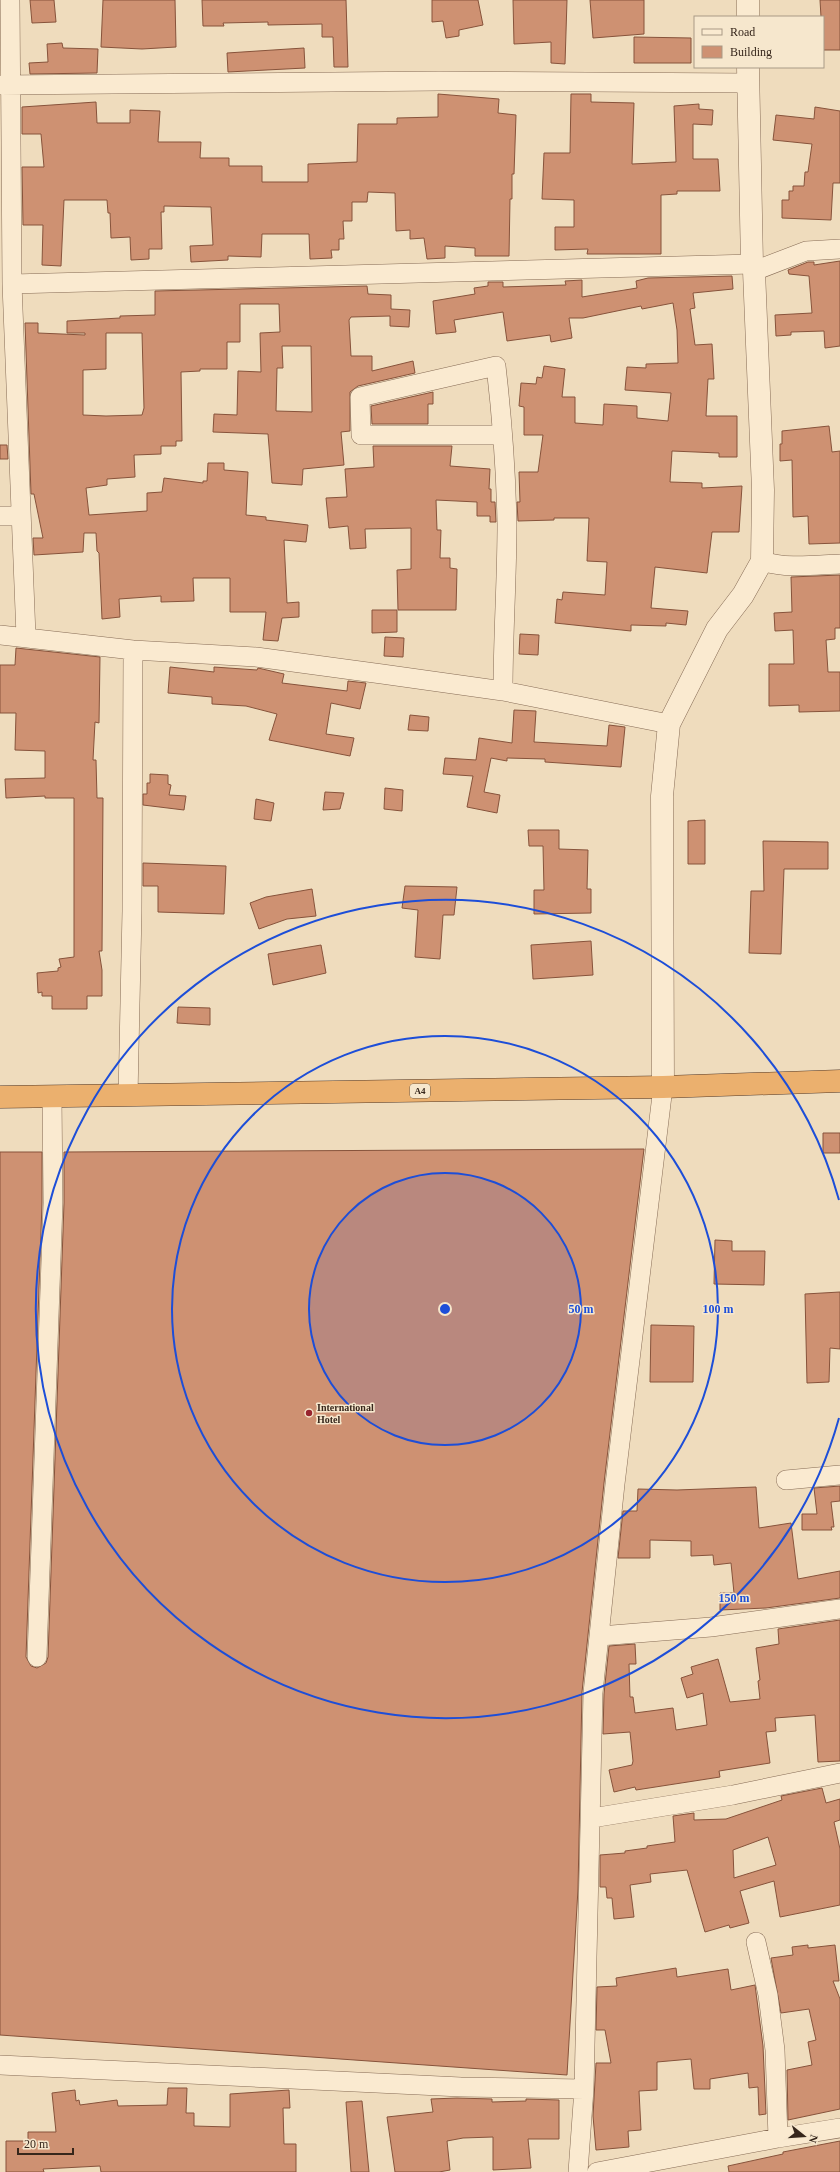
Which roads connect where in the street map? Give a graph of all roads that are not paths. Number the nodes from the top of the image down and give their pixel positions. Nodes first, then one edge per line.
1 (10, 0) edge
2 (748, 0) edge
3 (748, 16) edge
4 (748, 75) edge
5 (5, 85) edge
6 (6, 196) edge
7 (840, 249) edge
8 (753, 267) junction
9 (12, 284) junction
10 (7, 318) edge
11 (501, 435) junction
12 (0, 516) edge
13 (21, 516) junction
14 (762, 561) junction
15 (840, 564) edge
16 (0, 634) edge
17 (26, 636) junction
18 (133, 650) junction
19 (503, 691) junction
20 (669, 724) junction
21 (840, 1081) edge
22 (663, 1087) junction
23 (52, 1096) junction
24 (128, 1096) junction
25 (0, 1097) edge
26 (840, 1475) edge
27 (786, 1480) dead end
28 (840, 1609) edge
29 (600, 1636) junction
30 (37, 1657) dead end
31 (840, 1773) edge
32 (592, 1818) junction
33 (756, 1942) dead end
34 (0, 2065) edge
35 (584, 2089) junction
36 (840, 2128) edge
37 (778, 2138) junction
38 (578, 2172) edge
39 (597, 2172) edge

1 - 5 street
2 - 3 street
4 - 5 street
4 - 8 street
5 - 6 street
6 - 9 street
7 - 8 street
8 - 9 street
8 - 14 street
9 - 10 street
10 - 13 street
11 - 11 street
11 - 19 street
12 - 13 street
13 - 17 street
14 - 15 street
14 - 20 street
16 - 17 street
17 - 18 street
18 - 19 street
18 - 24 street
19 - 20 street
20 - 22 street
21 - 22 highway, A4
22 - 24 highway, A4
22 - 29 street
23 - 24 highway, A4
23 - 25 highway, A4
23 - 30 street
26 - 27 street
28 - 29 street
29 - 32 street
31 - 32 street
32 - 35 street
33 - 37 street
34 - 35 street
35 - 38 street
36 - 37 street
37 - 39 street

